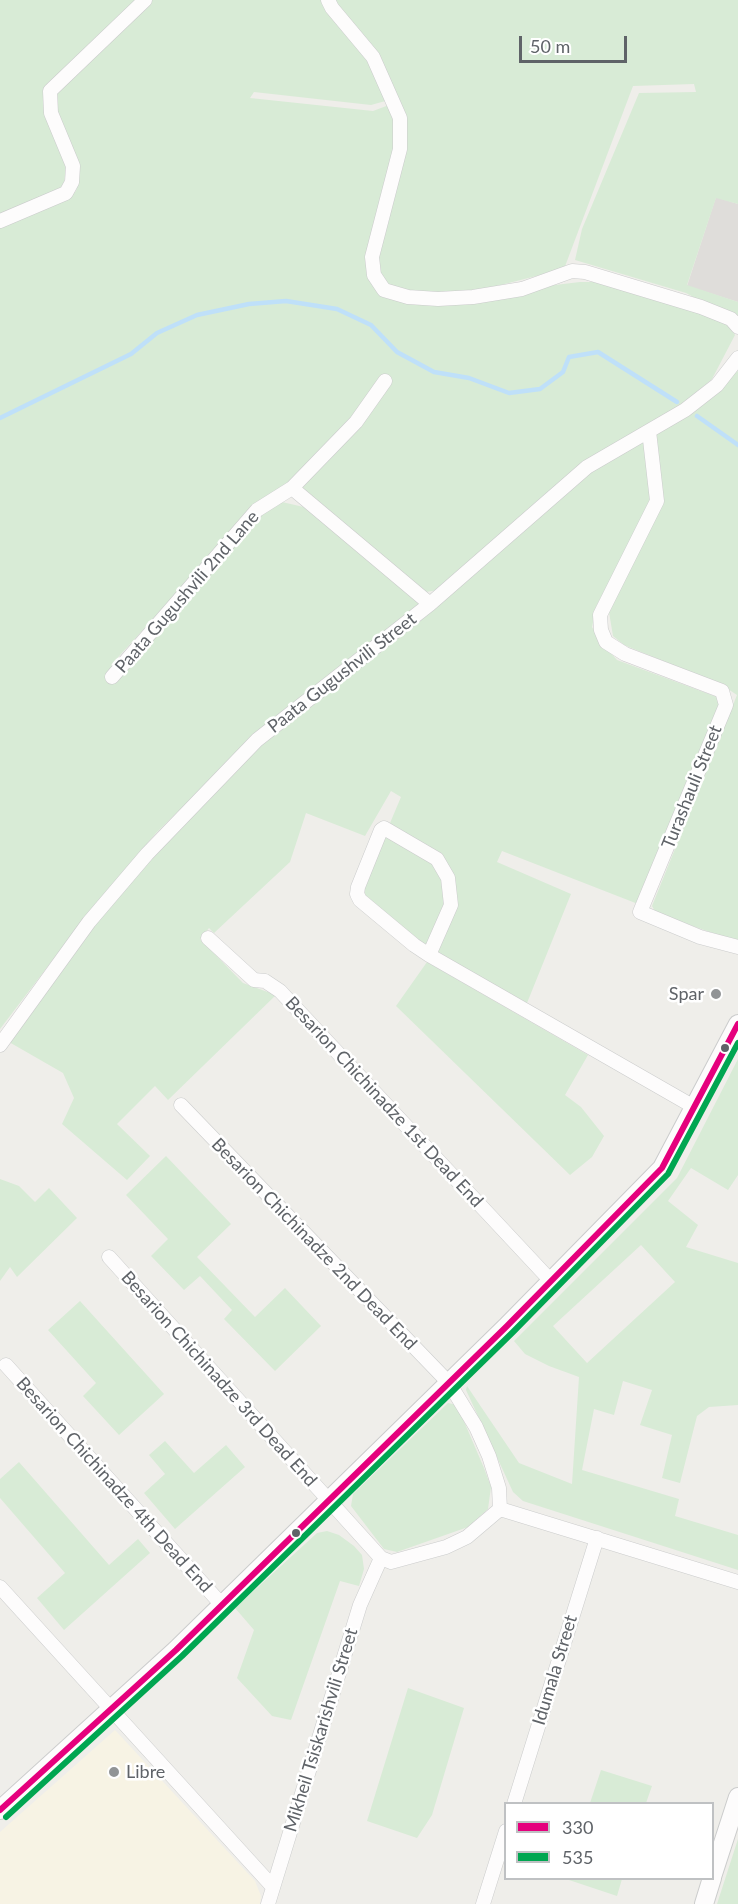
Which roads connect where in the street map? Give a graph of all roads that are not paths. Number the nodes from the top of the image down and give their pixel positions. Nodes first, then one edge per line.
1 (145, 0) edge
2 (328, 0) edge
3 (0, 221) edge
4 (738, 327) edge
5 (738, 358) edge
6 (385, 381) dead end
7 (649, 431) junction
8 (292, 488) junction
9 (430, 604) junction
10 (112, 677) dead end
11 (208, 938) dead end
12 (738, 947) edge
13 (429, 954) junction
14 (738, 1024) edge
15 (0, 1045) edge
16 (181, 1105) dead end
17 (696, 1108) junction
18 (109, 1257) dead end
19 (551, 1281) junction
20 (6, 1365) dead end
21 (449, 1383) junction
22 (329, 1502) junction
23 (500, 1509) junction
24 (597, 1538) junction
25 (381, 1558) junction
26 (738, 1582) edge
27 (0, 1587) edge
28 (222, 1605) junction
29 (110, 1710) junction
30 (738, 1797) edge
31 (514, 1802) edge
32 (1, 1809) edge
33 (504, 1837) edge
34 (714, 1872) edge
35 (711, 1880) edge
36 (273, 1887) junction
37 (268, 1904) edge
38 (483, 1904) edge
39 (704, 1904) edge

1 - 3 street
2 - 4 street
5 - 7 street, Paata Gugushvili Street
6 - 8 street, Paata Gugushvili 2nd Lane
7 - 9 street, Paata Gugushvili Street
7 - 12 street, Turashauli Street
8 - 9 street
8 - 10 street, Paata Gugushvili 2nd Lane
9 - 15 street, Paata Gugushvili Street
11 - 19 street, Besarion Chichinadze 1st Dead End
13 - 13 street
13 - 17 street
14 - 17 street
16 - 21 street, Besarion Chichinadze 2nd Dead End
17 - 19 street
18 - 22 street, Besarion Chichinadze 3rd Dead End
19 - 21 street
20 - 28 street, Besarion Chichinadze 4th Dead End
21 - 22 street
21 - 23 street, Besarion Chichinadze 2nd Dead End
22 - 25 street, Besarion Chichinadze 3rd Dead End
22 - 28 street
23 - 24 street
23 - 25 street
24 - 26 street
24 - 31 street, Idumala Street
25 - 36 street, Mikheil Tsiskarishvili Street
27 - 29 street
28 - 29 street
29 - 32 street
29 - 36 street
30 - 34 street
33 - 38 street
35 - 39 street
36 - 37 street, Mikheil Tsiskarishvili Street

